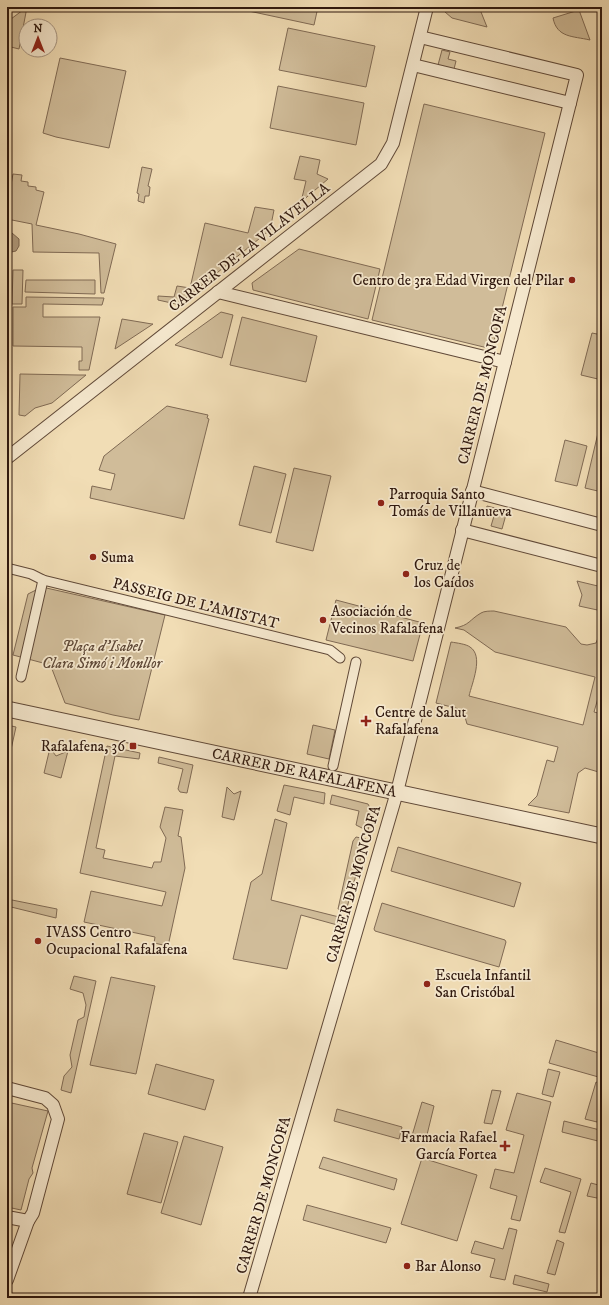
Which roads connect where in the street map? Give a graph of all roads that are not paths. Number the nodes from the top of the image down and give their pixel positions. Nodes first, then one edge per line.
1 (427, 7) edge
2 (420, 37) junction
3 (413, 65) junction
4 (570, 103) junction
5 (218, 292) junction
6 (504, 362) junction
7 (7, 458) edge
8 (472, 491) junction
9 (602, 525) edge
10 (462, 530) junction
11 (602, 566) edge
12 (7, 568) edge
13 (43, 580) junction
14 (340, 658) dead end
15 (356, 662) dead end
16 (21, 677) dead end
17 (7, 709) edge
18 (332, 766) dead end
19 (397, 792) junction
20 (602, 836) edge
21 (7, 1088) edge
22 (7, 1217) edge
23 (28, 1221) junction
24 (7, 1280) edge
25 (249, 1298) edge

1 - 2 street, CARRER DE LA VILAVELLA
2 - 3 street, CARRER DE LA VILAVELLA
2 - 4 street, CARRER DE MONCOFA
3 - 4 street
3 - 5 street, CARRER DE LA VILAVELLA
4 - 6 street, CARRER DE MONCOFA
5 - 6 street
5 - 7 street, CARRER DE LA VILAVELLA
6 - 8 street, CARRER DE MONCOFA
8 - 9 street
8 - 10 street, CARRER DE MONCOFA
10 - 11 street
10 - 19 street, CARRER DE MONCOFA
12 - 13 street, PASSEIG DE L'AMISTAT
13 - 14 street, PASSEIG DE L'AMISTAT
13 - 16 street
15 - 18 street
17 - 19 street, CARRER DE RAFALAFENA
19 - 20 street, CARRER DE RAFALAFENA
19 - 25 street, CARRER DE MONCOFA
21 - 23 street
22 - 23 street
23 - 24 street

